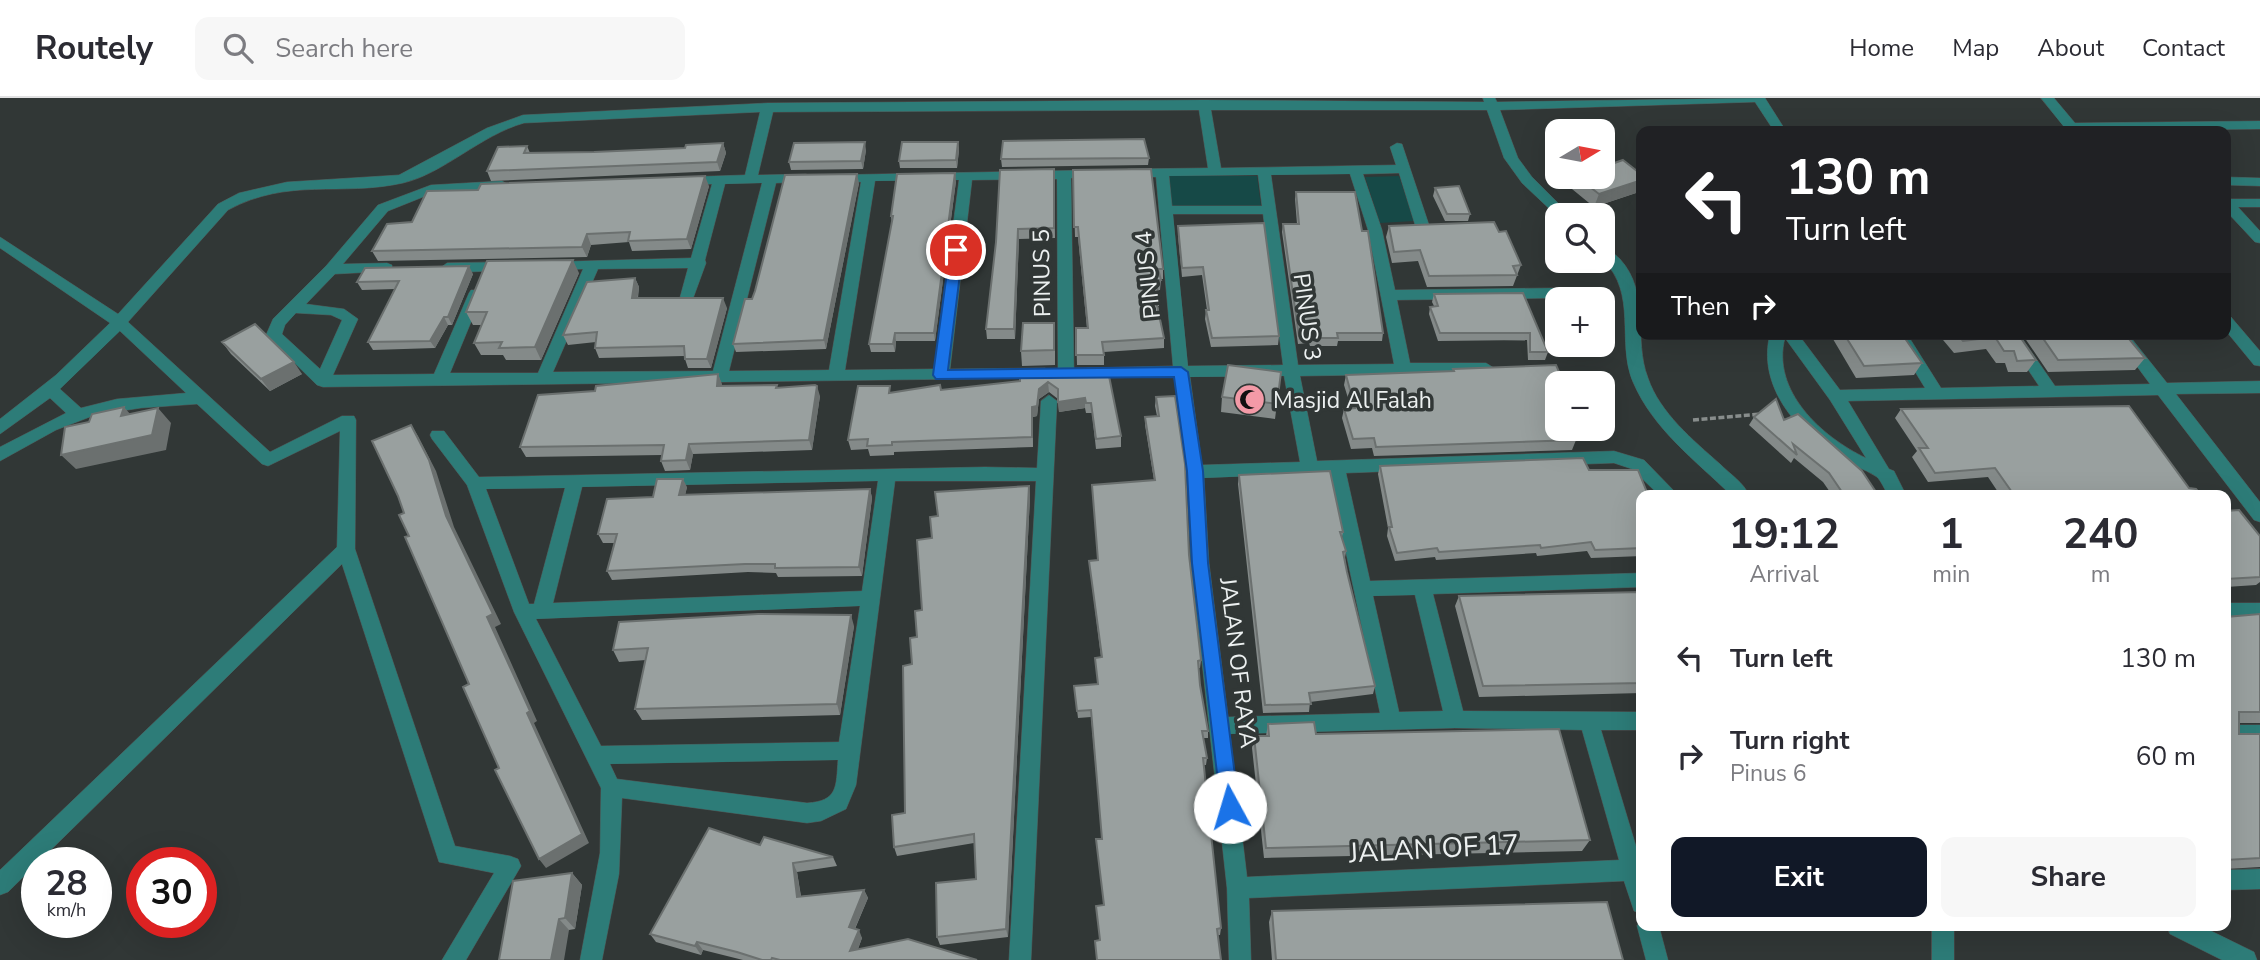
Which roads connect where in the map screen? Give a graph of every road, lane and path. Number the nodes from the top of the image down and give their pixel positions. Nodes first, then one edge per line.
1 (1759, 98) edge
2 (2047, 98) edge
3 (1063, 101) edge
4 (1490, 102) edge
5 (1204, 104) junction
6 (768, 107) junction
7 (2260, 125) edge
8 (1777, 126) edge
9 (2067, 126) edge
10 (2231, 127) edge
11 (1397, 147) dead end
12 (1355, 169) junction
13 (1403, 169) junction
14 (2231, 171) edge
15 (1215, 172) junction
16 (1264, 172) junction
17 (1162, 173) junction
18 (1064, 174) junction
19 (966, 175) junction
20 (751, 177) junction
21 (869, 177) junction
22 (770, 178) junction
23 (720, 179) junction
24 (672, 181) edge
25 (2231, 181) edge
26 (2242, 181) junction
27 (2260, 182) edge
28 (517, 185) edge
29 (1551, 203) edge
30 (2231, 203) edge
31 (2260, 204) edge
32 (2231, 208) edge
33 (1164, 210) junction
34 (1268, 210) junction
35 (1423, 228) edge
36 (2260, 239) edge
37 (0, 241) edge
38 (699, 263) junction
39 (593, 264) junction
40 (1615, 264) edge
41 (486, 267) junction
42 (409, 268) edge
43 (435, 268) edge
44 (331, 269) junction
45 (1545, 293) edge
46 (1390, 295) junction
47 (665, 301) edge
48 (291, 308) junction
49 (120, 323) junction
50 (2231, 326) edge
51 (1775, 340) edge
52 (1794, 340) edge
53 (1903, 340) edge
54 (2015, 340) edge
55 (2125, 340) edge
56 (2260, 361) edge
57 (1403, 368) junction
58 (1506, 369) edge
59 (1291, 370) junction
60 (1181, 372) junction
61 (1066, 373) junction
62 (720, 374) junction
63 (941, 375) junction
64 (544, 376) junction
65 (836, 377) junction
66 (440, 379) junction
67 (323, 381) junction
68 (2260, 387) edge
69 (2163, 389) junction
70 (51, 390) junction
71 (2050, 390) junction
72 (2115, 390) junction
73 (1935, 392) junction
74 (1836, 396) junction
75 (198, 397) junction
76 (1049, 401) dead end
77 (1797, 410) junction
78 (2130, 411) edge
79 (77, 413) junction
80 (1668, 422) junction
81 (0, 428) edge
82 (438, 435) dead end
83 (0, 455) edge
84 (1336, 467) junction
85 (1310, 468) junction
86 (1195, 471) junction
87 (1046, 475) junction
88 (1888, 475) junction
89 (887, 478) junction
90 (575, 481) junction
91 (475, 483) junction
92 (1664, 490) edge
93 (1736, 490) edge
94 (1896, 490) edge
95 (2231, 501) edge
96 (2256, 506) edge
97 (346, 549) junction
98 (1636, 580) edge
99 (1422, 585) junction
100 (1364, 589) junction
101 (868, 598) junction
102 (532, 611) junction
103 (2231, 611) edge
104 (2260, 611) edge
105 (1455, 719) junction
106 (1391, 720) junction
107 (1636, 721) edge
108 (1589, 722) junction
109 (1222, 726) junction
110 (2231, 734) edge
111 (2260, 734) edge
112 (848, 751) junction
113 (593, 755) junction
114 (611, 787) junction
115 (1632, 870) junction
116 (2260, 879) edge
117 (2231, 880) edge
118 (1636, 884) edge
119 (0, 885) edge
120 (1238, 888) junction
121 (1649, 931) edge
122 (1943, 931) edge
123 (2188, 931) edge
124 (453, 960) edge
125 (591, 960) edge
126 (1020, 960) edge
127 (1240, 960) edge
128 (1657, 960) edge
129 (1943, 960) edge
130 (2246, 960) edge

1 - 4 street
1 - 8 street
2 - 9 street
3 - 5 street
3 - 6 street
4 - 5 street
4 - 29 street
5 - 15 street
6 - 20 street
6 - 49 street
7 - 10 street
11 - 13 street
12 - 13 street
12 - 16 street
12 - 46 street
13 - 35 street
14 - 26 street
15 - 16 street
15 - 17 street
16 - 34 street, PINUS 3
17 - 18 street
17 - 33 street, PINUS 4
18 - 19 street
18 - 61 street, PINUS 5
19 - 21 street
19 - 63 street
20 - 22 street
20 - 23 street
21 - 22 street
21 - 65 street
22 - 62 street
23 - 24 street
23 - 38 street
25 - 26 street
26 - 27 street
28 - 44 street
30 - 31 street
32 - 36 street
33 - 34 street
33 - 60 street, PINUS 4
34 - 59 street, PINUS 3
37 - 49 street
38 - 39 street
38 - 47 street
39 - 41 street
39 - 64 street
40 - 80 street
41 - 43 street
41 - 66 street
42 - 44 street
44 - 48 street
45 - 46 street
46 - 57 street
48 - 67 street
48 - 67 street
49 - 70 street
49 - 75 street
50 - 56 street
51 - 77 street
52 - 74 street
53 - 73 street
54 - 71 street
55 - 69 street
57 - 58 street
57 - 59 street
59 - 60 street
59 - 85 street, PINUS 3
60 - 61 street
60 - 86 street, JALAN OF RAYA
61 - 63 street
62 - 64 street
62 - 65 street
63 - 65 street
64 - 66 street
66 - 67 street
68 - 69 street
69 - 72 street
69 - 96 street
70 - 79 street
70 - 81 street
71 - 72 street
71 - 73 street
72 - 78 street
73 - 74 street
74 - 88 street
75 - 79 street
75 - 97 street
76 - 87 street
77 - 80 path
77 - 88 street
79 - 83 street
80 - 93 street
82 - 91 street
84 - 85 street
84 - 92 street
84 - 100 street
85 - 86 street
86 - 109 street, JALAN OF RAYA
87 - 89 street
87 - 126 street
88 - 94 street
89 - 90 street
89 - 101 street
90 - 91 street
90 - 102 street
91 - 102 street
95 - 96 street
97 - 119 street
97 - 124 street
98 - 99 street
99 - 100 street
99 - 105 street
100 - 106 street
101 - 102 street
101 - 112 street
102 - 113 street
103 - 104 street
105 - 106 street
105 - 108 street
106 - 109 street
107 - 108 street
108 - 115 street
109 - 120 street, JALAN OF RAYA
110 - 111 street
112 - 113 street
112 - 114 street
113 - 114 street
114 - 125 street
115 - 118 street
115 - 120 street, JALAN OF 17
116 - 117 street
120 - 127 street, JALAN OF RAYA
121 - 128 street
122 - 129 street
123 - 130 street

